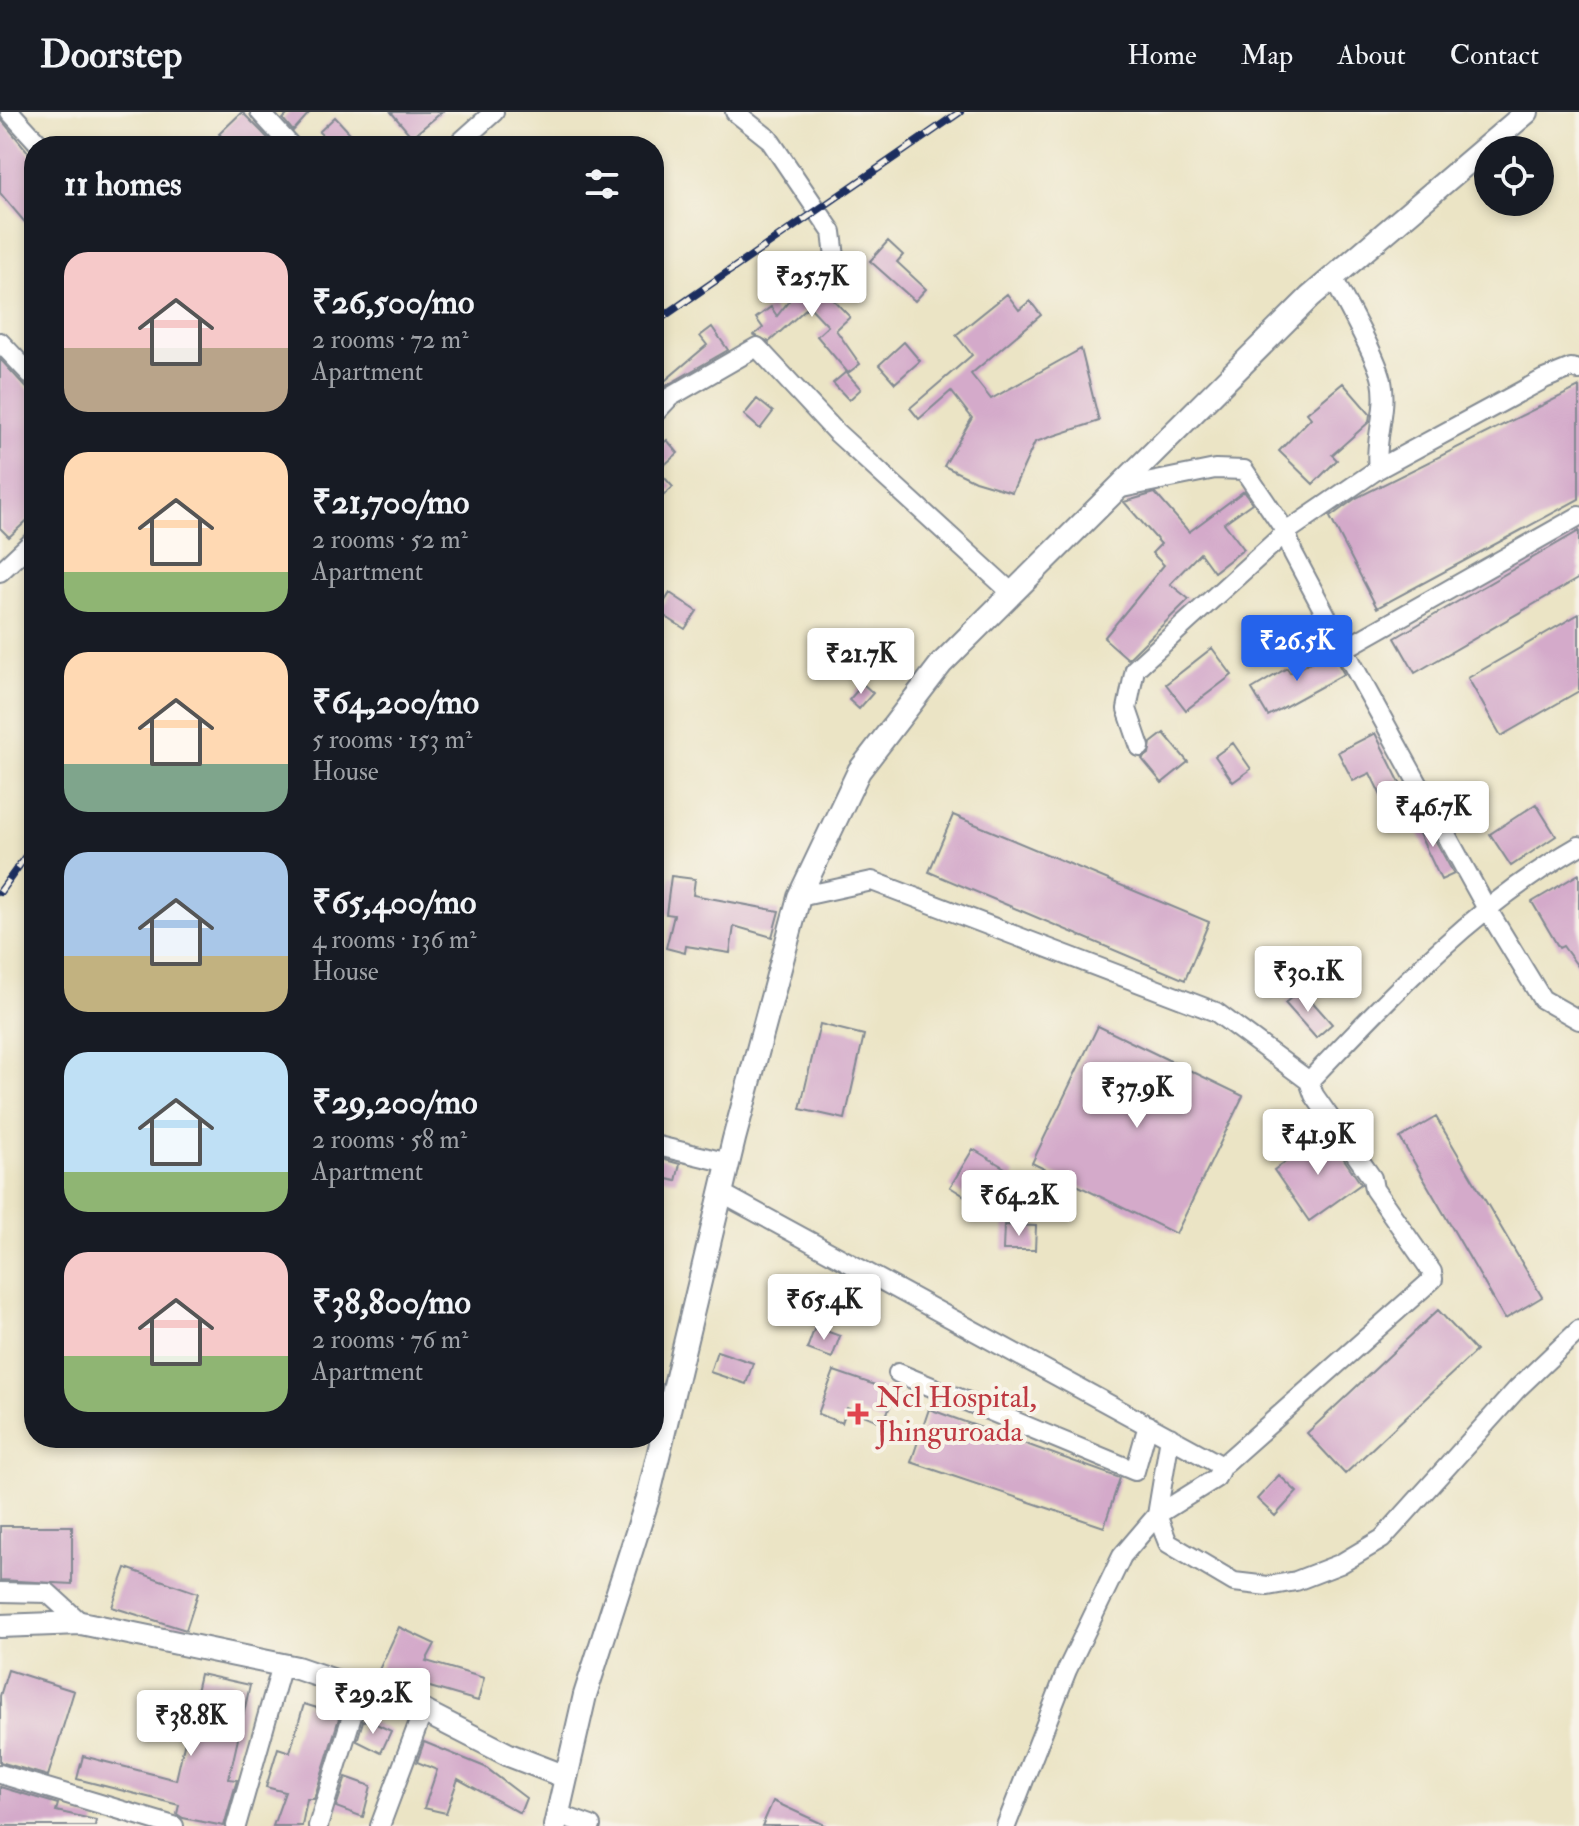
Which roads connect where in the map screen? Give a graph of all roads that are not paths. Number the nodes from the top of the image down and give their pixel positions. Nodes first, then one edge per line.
1 (10, 112) edge
2 (260, 112) edge
3 (735, 112) edge
4 (1527, 112) edge
5 (487, 114) edge
6 (32, 136) edge
7 (282, 136) edge
8 (466, 136) edge
9 (835, 257) dead end
10 (1333, 277) junction
11 (0, 342) edge
12 (24, 367) edge
13 (1579, 370) edge
14 (664, 403) edge
15 (1378, 469) junction
16 (1117, 489) junction
17 (1579, 516) edge
18 (1286, 532) junction
19 (24, 547) edge
20 (4, 560) edge
21 (1012, 593) junction
22 (1344, 649) junction
23 (1140, 747) dead end
24 (1579, 846) edge
25 (799, 897) junction
26 (1486, 907) junction
27 (1578, 1019) edge
28 (1309, 1081) junction
29 (664, 1147) edge
30 (729, 1163) junction
31 (721, 1193) junction
32 (1579, 1330) edge
33 (898, 1373) dead end
34 (1148, 1425) junction
35 (664, 1431) edge
36 (1170, 1437) junction
37 (660, 1448) edge
38 (1222, 1466) junction
39 (1157, 1515) junction
40 (0, 1592) edge
41 (81, 1623) junction
42 (0, 1626) edge
43 (282, 1665) junction
44 (360, 1690) junction
45 (423, 1711) junction
46 (0, 1774) edge
47 (566, 1777) junction
48 (556, 1820) edge
49 (174, 1826) edge
50 (236, 1826) edge
51 (318, 1826) edge
52 (380, 1826) edge
53 (591, 1826) edge
54 (1006, 1826) edge

1 - 6 street
2 - 7 street
3 - 9 street
4 - 10 street
5 - 8 street
10 - 15 street
10 - 16 street
11 - 12 street
13 - 15 street
14 - 21 street
15 - 18 street
16 - 18 street
16 - 21 street
17 - 22 street
18 - 22 street
18 - 23 street
19 - 20 street
21 - 25 street
22 - 26 street
24 - 26 street
25 - 28 street
25 - 30 street
26 - 27 street
26 - 28 street
28 - 38 street
29 - 30 street
30 - 31 street
31 - 34 street
31 - 35 street
32 - 39 street
33 - 34 street
34 - 36 street
36 - 38 street
36 - 39 street
37 - 47 street
38 - 39 street
39 - 54 street
40 - 41 street
41 - 42 street
41 - 43 street
43 - 44 street
43 - 50 street
44 - 45 street
44 - 51 street
45 - 47 street
45 - 52 street
46 - 49 street
47 - 48 street
48 - 53 street

